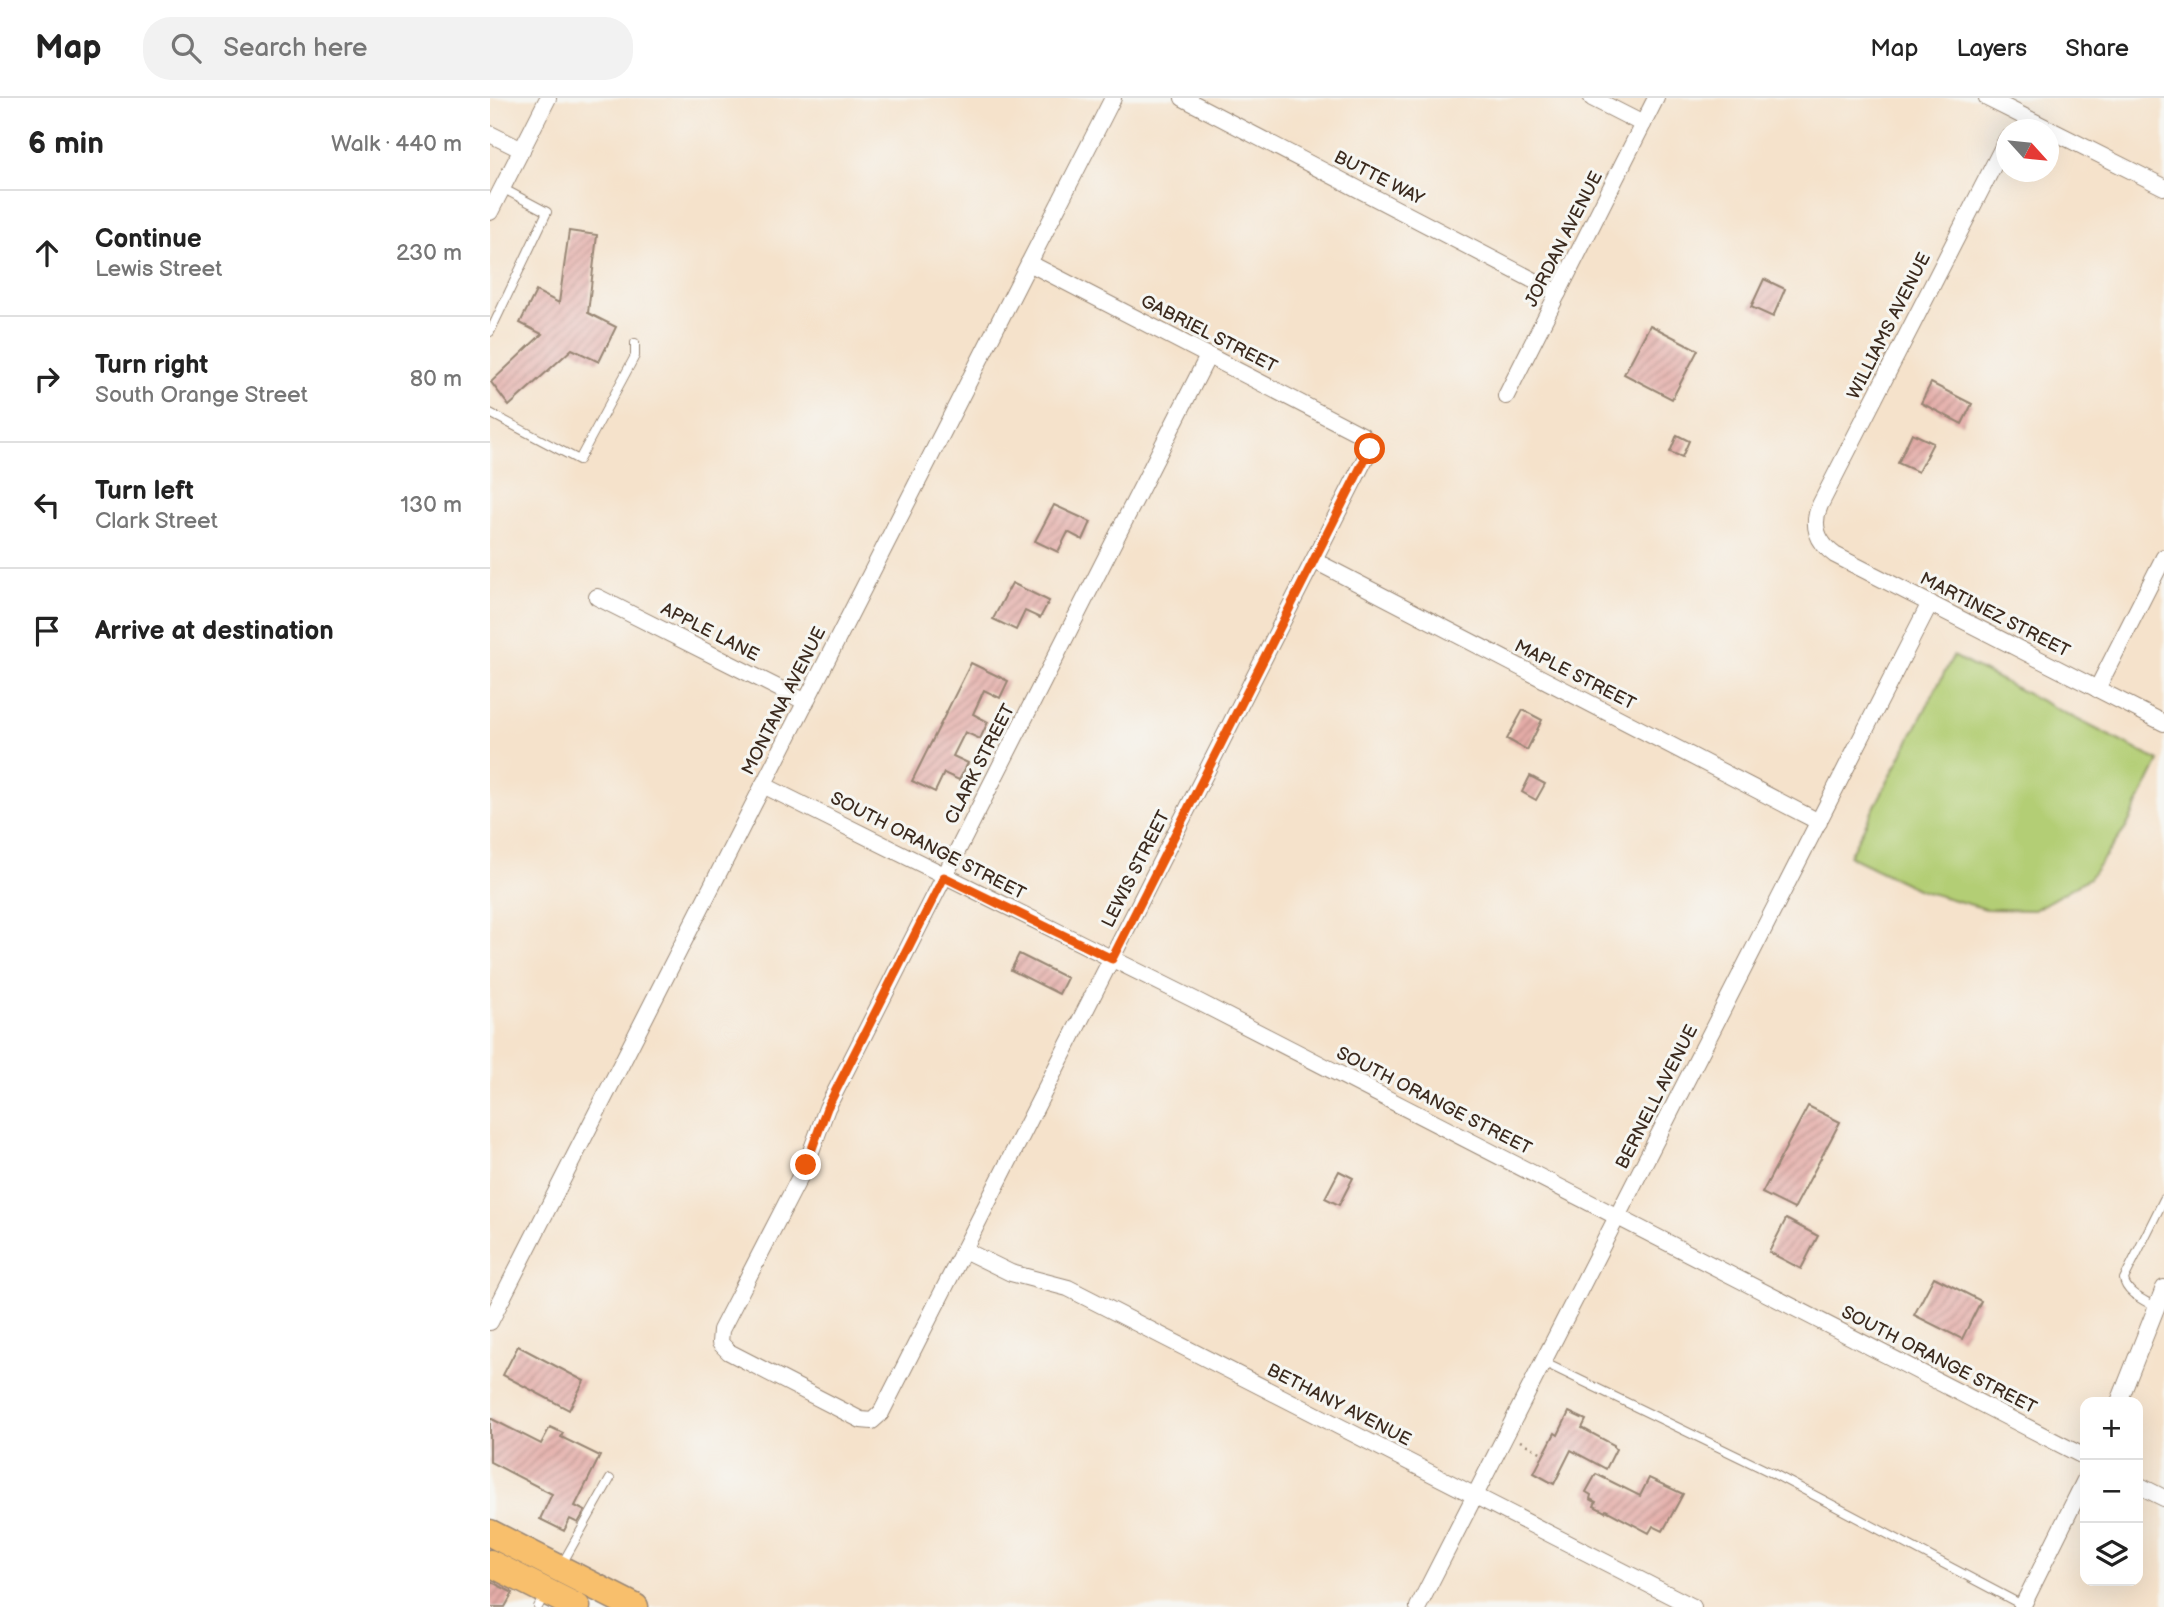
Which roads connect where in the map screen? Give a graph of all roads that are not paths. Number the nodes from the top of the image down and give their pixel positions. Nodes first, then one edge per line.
1 (548, 98) edge
2 (1113, 98) edge
3 (1183, 98) edge
4 (1592, 98) edge
5 (1656, 98) edge
6 (1987, 98) edge
7 (2012, 119) edge
8 (1643, 124) junction
9 (490, 134) edge
10 (2059, 141) edge
11 (522, 150) junction
12 (1996, 161) edge
13 (2164, 187) edge
14 (502, 188) junction
15 (490, 212) edge
16 (1029, 263) junction
17 (1558, 293) junction
18 (490, 332) edge
19 (635, 343) dead end
20 (1208, 356) junction
21 (1506, 396) dead end
22 (490, 413) edge
23 (1369, 443) joint
24 (1817, 533) joint
25 (2164, 557) edge
26 (1314, 561) junction
27 (597, 597) dead end
28 (1930, 603) junction
29 (2097, 689) junction
30 (806, 702) junction
31 (2164, 723) edge
32 (763, 785) junction
33 (1819, 822) junction
34 (944, 877) junction
35 (1112, 959) junction
36 (2164, 1199) edge
37 (1618, 1216) junction
38 (964, 1250) junction
39 (2164, 1288) edge
40 (2157, 1308) junction
41 (490, 1322) edge
42 (1543, 1362) junction
43 (2121, 1397) edge
44 (872, 1421) joint
45 (2080, 1454) edge
46 (610, 1479) dead end
47 (2143, 1488) edge
48 (2080, 1490) edge
49 (1475, 1495) junction
50 (2164, 1498) edge
51 (490, 1532) edge
52 (490, 1563) edge
53 (548, 1589) edge
54 (2022, 1606) edge
55 (577, 1607) edge
56 (635, 1607) edge
57 (1418, 1607) edge
58 (1693, 1607) edge

1 - 11 street
2 - 16 street, MONTANA AVENUE
3 - 17 street, BUTTE WAY
4 - 8 street
5 - 8 street, JORDAN AVENUE
6 - 7 street
8 - 17 street, JORDAN AVENUE
9 - 11 street
10 - 13 street
11 - 14 street
12 - 24 street, WILLIAMS AVENUE
14 - 15 street
14 - 18 lane
16 - 20 street, GABRIEL STREET
16 - 30 street, MONTANA AVENUE
17 - 21 street, JORDAN AVENUE
19 - 22 lane
20 - 23 street, GABRIEL STREET
20 - 34 street, CLARK STREET
23 - 26 street, LEWIS STREET
24 - 28 street, MARTINEZ STREET
25 - 29 street
26 - 33 street, MAPLE STREET
26 - 35 street, LEWIS STREET
27 - 30 street, APPLE LANE
28 - 29 street, MARTINEZ STREET
28 - 33 street, BERNELL AVENUE
29 - 31 street, MARTINEZ STREET
30 - 32 street, MONTANA AVENUE
32 - 34 street, SOUTH ORANGE STREET
32 - 41 street, MONTANA AVENUE
33 - 37 street, BERNELL AVENUE
34 - 35 street, SOUTH ORANGE STREET
34 - 44 street, CLARK STREET
35 - 37 street, SOUTH ORANGE STREET
35 - 38 street, LEWIS STREET
36 - 40 lane
37 - 42 street, BERNELL AVENUE
37 - 45 street, SOUTH ORANGE STREET
38 - 44 street, LEWIS STREET
38 - 49 street, BETHANY AVENUE
39 - 40 street
40 - 43 street
42 - 49 street, BERNELL AVENUE
42 - 54 lane
46 - 53 lane
47 - 50 street
48 - 54 street
49 - 57 street, BERNELL AVENUE
49 - 58 street, BETHANY AVENUE
51 - 53 main road
52 - 53 main road
53 - 55 main road
53 - 56 main road

